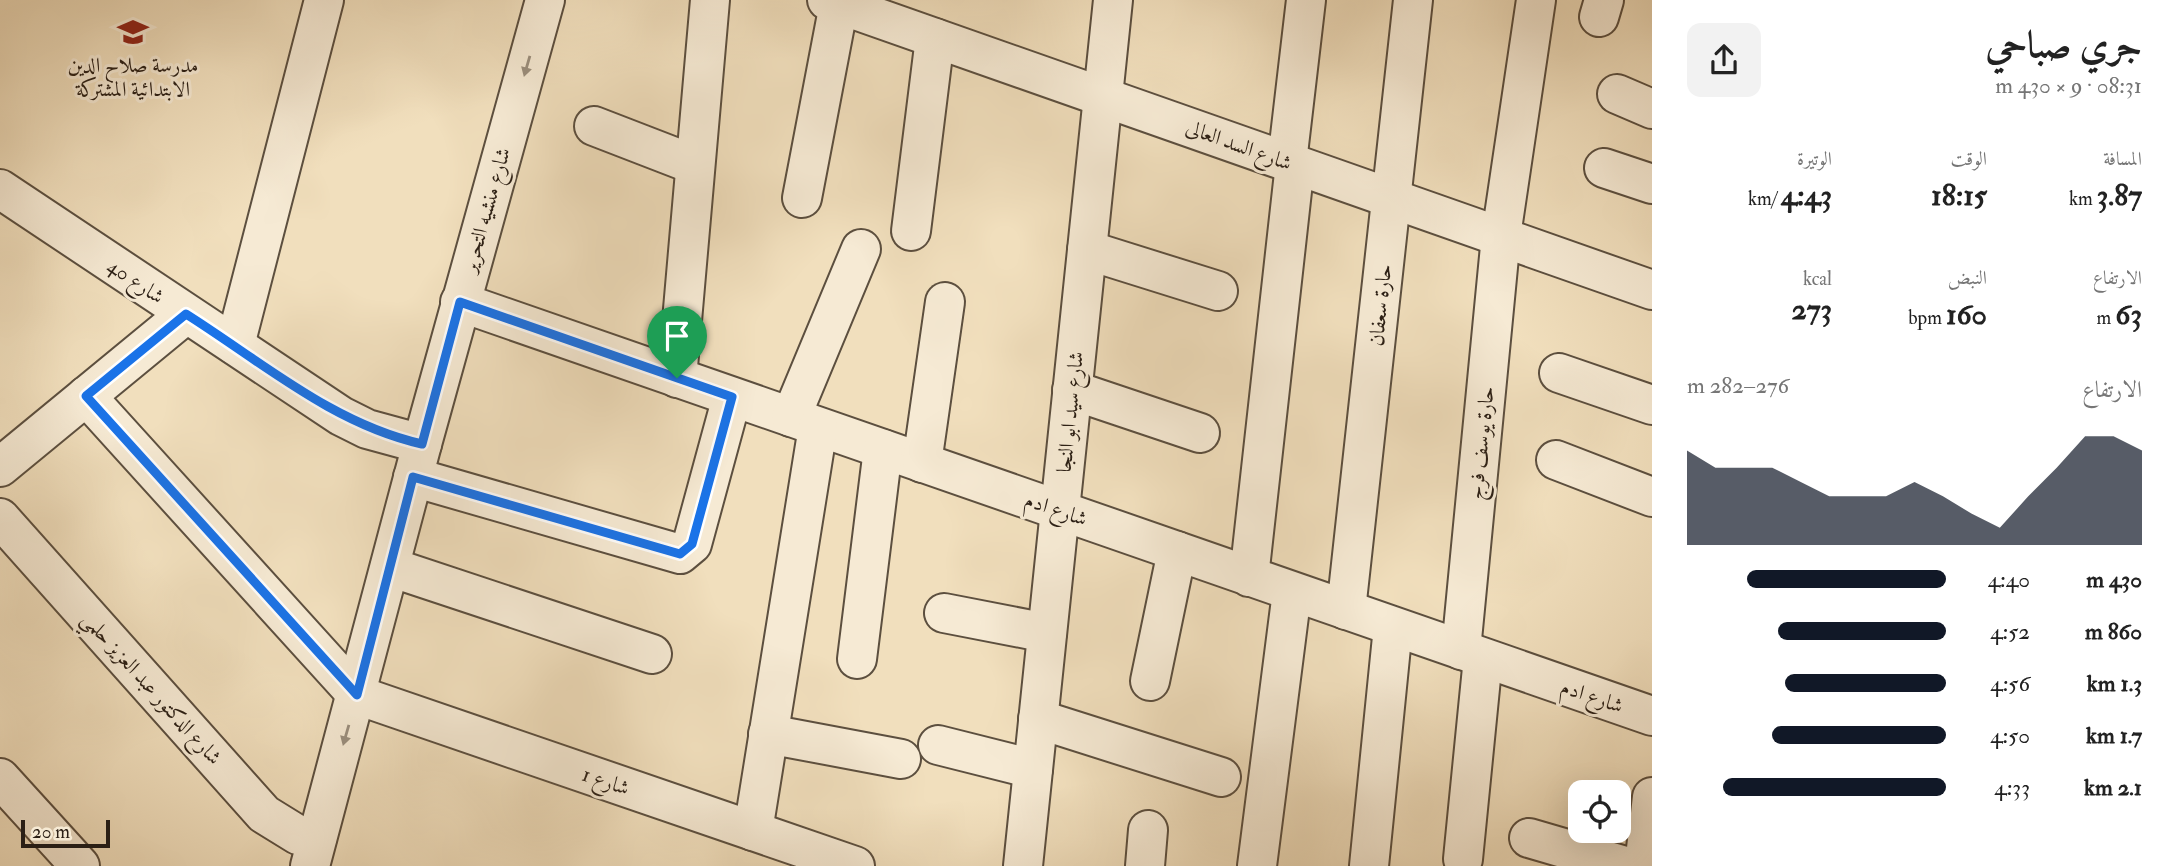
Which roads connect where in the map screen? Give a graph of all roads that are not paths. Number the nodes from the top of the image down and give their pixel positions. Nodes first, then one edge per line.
1 (324, 0) edge
2 (545, 0) edge
3 (710, 0) edge
4 (1113, 0) edge
5 (1306, 0) edge
6 (1413, 0) edge
7 (1536, 0) edge
8 (833, 2) edge
9 (935, 38) junction
10 (1618, 94) dead end
11 (1103, 96) junction
12 (1652, 109) edge
13 (594, 126) dead end
14 (1291, 163) junction
15 (695, 165) junction
16 (1604, 169) dead end
17 (1652, 184) edge
18 (802, 198) dead end
19 (1391, 198) junction
20 (6, 201) edge
21 (911, 231) dead end
22 (1501, 236) junction
23 (861, 249) dead end
24 (1087, 250) junction
25 (1652, 290) edge
26 (1218, 291) dead end
27 (460, 302) junction
28 (945, 302) dead end
29 (186, 314) junction
30 (235, 345) junction
31 (1559, 373) dead end
32 (677, 378) junction
33 (1072, 390) junction
34 (86, 396) junction
35 (732, 397) junction
36 (1652, 405) edge
37 (804, 422) junction
38 (1200, 433) dead end
39 (883, 449) junction
40 (1556, 460) dead end
41 (417, 461) junction
42 (922, 463) junction
43 (0, 467) edge
44 (1652, 497) edge
45 (1060, 511) junction
46 (0, 518) edge
47 (1177, 551) junction
48 (390, 567) junction
49 (1250, 577) junction
50 (1292, 592) junction
51 (1346, 610) junction
52 (944, 613) dead end
53 (1393, 627) junction
54 (1047, 633) junction
55 (652, 654) dead end
56 (1472, 654) junction
57 (857, 659) dead end
58 (1150, 681) dead end
59 (357, 695) junction
60 (1652, 716) edge
61 (1038, 719) junction
62 (768, 734) junction
63 (938, 745) dead end
64 (901, 759) dead end
65 (1033, 769) junction
66 (1221, 777) dead end
67 (0, 778) edge
68 (1652, 797) edge
69 (753, 831) junction
70 (1529, 838) dead end
71 (314, 852) edge
72 (1462, 859) dead end
73 (80, 866) edge
74 (855, 866) edge
75 (1023, 866) edge
76 (1257, 866) edge
77 (1368, 866) edge
78 (1625, 866) edge
79 (1644, 866) edge

1 - 30 street
2 -> 27 street, شارع منشيه التحرير
3 - 15 street
4 - 11 street, شارع سيد ابو النجا
5 - 14 street
6 - 19 street, حارة سعفان
7 - 22 street, حارة يوسف فرج
8 - 9 street, شارع السد العالى
8 - 18 street
9 - 11 street, شارع السد العالى
9 - 21 street
10 - 12 street
11 - 14 street, شارع السد العالى
11 - 24 street, شارع سيد ابو النجا
13 - 15 street
14 - 19 street, شارع السد العالى
14 - 49 street
15 - 32 street
16 - 17 street
19 - 22 street, شارع السد العالى
19 - 51 street, حارة سعفان
20 - 29 street, شارع 40
22 - 25 street, شارع السد العالى
22 - 56 street, حارة يوسف فرج
23 - 37 street
24 - 26 street
24 - 33 street, شارع سيد ابو النجا
27 - 32 street, شارع ادم
27 - 41 street, شارع منشيه التحرير
28 - 42 street
29 - 30 street, شارع 40
29 - 34 street
30 - 41 street, شارع 40
31 - 36 street
32 - 35 street, شارع ادم
33 - 38 street
33 - 45 street, شارع سيد ابو النجا
34 - 43 street
34 - 59 street
35 - 37 street, شارع ادم
35 - 41 street, شارع 40
37 - 39 street, شارع ادم
37 - 62 street
39 - 42 street, شارع ادم
39 - 57 street
40 - 44 street
41 - 48 street, شارع منشيه التحرير
42 - 45 street, شارع ادم
45 - 47 street, شارع ادم
45 - 54 street, شارع سيد ابو النجا
46 - 71 street, شارع الدكتور عبد العزيز حلمي
47 - 49 street, شارع ادم
47 - 58 street
48 - 55 street
48 - 59 street, شارع منشيه التحرير
49 - 50 street, شارع ادم
50 - 51 street, شارع ادم
50 - 76 street
51 - 53 street, شارع ادم
52 - 54 street
53 - 56 street, شارع ادم
53 - 77 street
54 - 61 street, شارع سيد ابو النجا
56 - 60 street, شارع ادم
56 - 72 street, حارة يوسف فرج
59 - 69 street, شارع 1
59 -> 71 street, شارع منشيه التحرير
61 - 65 street, شارع سيد ابو النجا
61 - 66 street
62 - 64 street
62 - 69 street
63 - 65 street
65 - 75 street, شارع سيد ابو النجا
67 - 73 street
68 - 79 street
69 - 74 street, شارع 1
70 - 78 street

